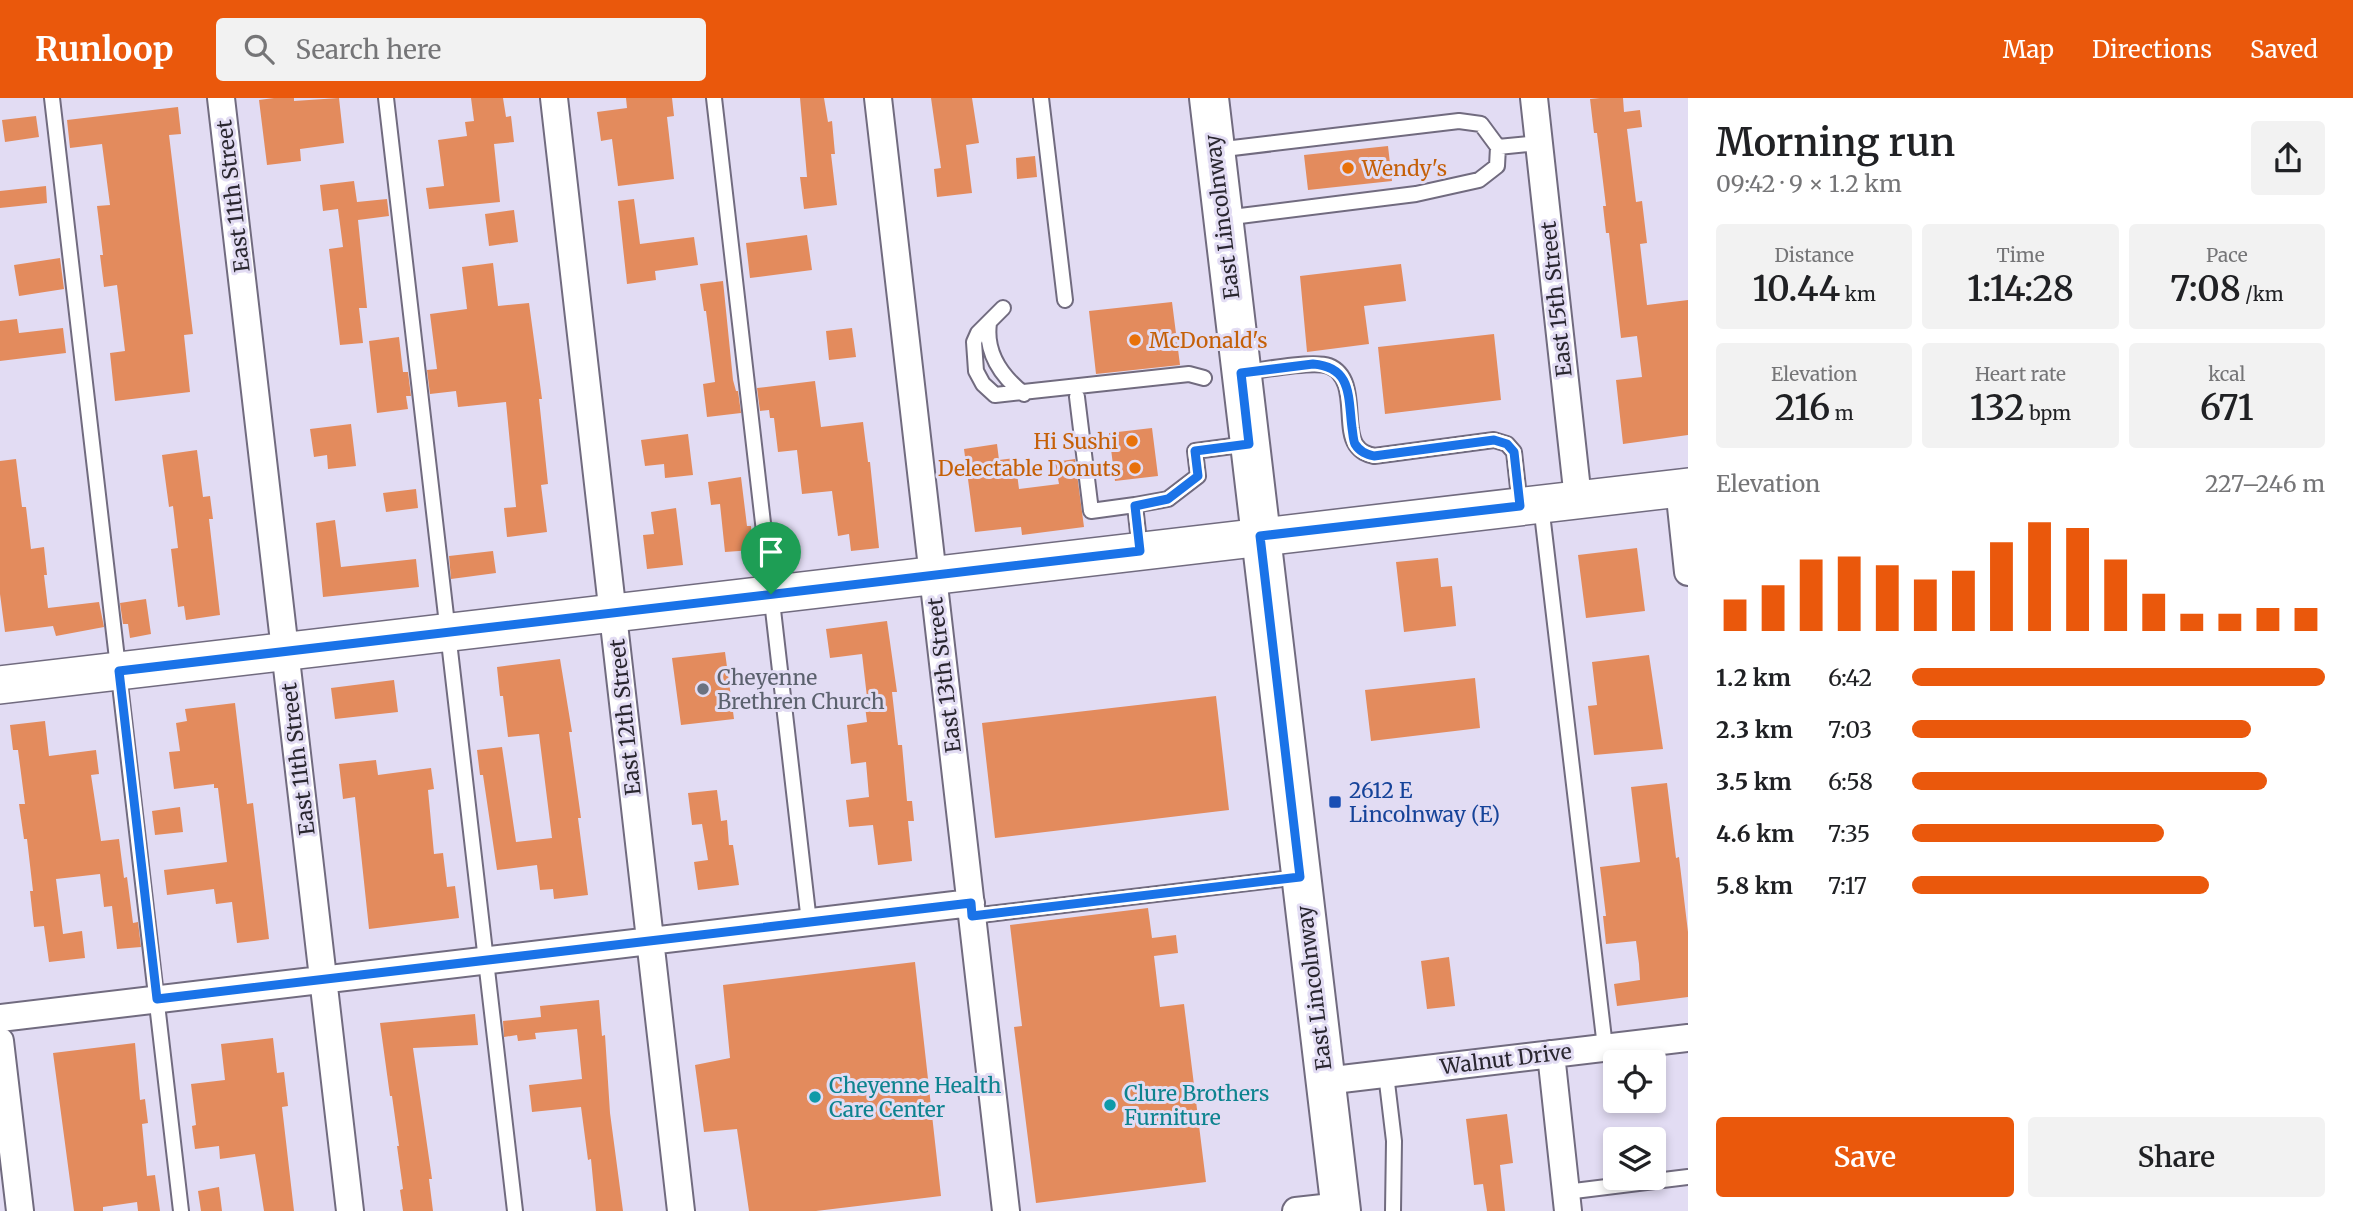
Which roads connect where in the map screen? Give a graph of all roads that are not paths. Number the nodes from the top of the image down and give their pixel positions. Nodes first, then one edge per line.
1 (52, 98) edge
2 (221, 98) edge
3 (386, 98) edge
4 (554, 98) edge
5 (714, 98) edge
6 (878, 98) edge
7 (1041, 98) edge
8 (1209, 98) edge
9 (1534, 98) edge
10 (1539, 143) junction
11 (1498, 146) junction
12 (1215, 150) junction
13 (1223, 218) junction
14 (1065, 300) dead end
15 (1003, 308) dead end
16 (989, 323) junction
17 (1241, 373) junction
18 (1204, 378) dead end
19 (1024, 394) junction
20 (1077, 397) dead end
21 (1249, 444) junction
22 (1683, 487) edge
23 (1578, 499) junction
24 (1531, 505) junction
25 (1135, 506) junction
26 (1260, 536) junction
27 (1140, 551) junction
28 (1688, 572) edge
29 (933, 575) junction
30 (771, 594) junction
31 (613, 613) junction
32 (448, 632) junction
33 (285, 651) junction
34 (119, 671) junction
35 (0, 685) edge
36 (1300, 877) junction
37 (971, 910) junction
38 (809, 922) junction
39 (650, 941) junction
40 (486, 961) junction
41 (323, 980) junction
42 (157, 999) junction
43 (0, 1018) edge
44 (1688, 1038) edge
45 (0, 1041) edge
46 (1605, 1047) junction
47 (1551, 1054) junction
48 (1386, 1074) junction
49 (1325, 1081) junction
50 (1688, 1177) edge
51 (1567, 1202) edge
52 (1341, 1208) edge
53 (20, 1211) edge
54 (181, 1211) edge
55 (350, 1211) edge
56 (515, 1211) edge
57 (681, 1211) edge
58 (1006, 1211) edge
59 (1296, 1211) edge
60 (1393, 1211) edge

1 - 34 lane
2 - 33 street, East 11th Street
3 - 32 lane
4 - 31 street, East 12th Street
5 - 30 lane
6 - 29 street, East 13th Street
7 - 14 lane
8 - 12 main road, East Lincolnway
9 - 10 street, East 15th Street
10 - 11 lane
10 - 23 street, East 15th Street
11 - 12 lane
11 - 13 lane
12 - 13 main road, East Lincolnway
13 - 17 main road, East Lincolnway
15 - 16 lane
16 - 19 lane
16 - 19 lane
17 - 21 main road, East Lincolnway
17 - 24 lane
18 - 19 lane
20 - 25 lane
21 - 25 lane
21 - 26 main road, East Lincolnway
22 - 23 street
22 - 28 street
23 - 24 street
24 - 26 street
24 - 46 lane
25 - 27 lane
26 - 27 street
26 - 36 main road, East Lincolnway
27 - 29 street
29 - 30 street
29 - 37 street, East 13th Street
30 - 31 street
30 - 38 lane
31 - 32 street
31 - 39 street, East 12th Street
32 - 33 street
32 - 40 lane
33 - 34 street
33 - 41 street, East 11th Street
34 - 35 street
34 - 42 lane
36 - 37 lane
36 - 49 main road, East Lincolnway
37 - 38 street
37 - 58 street, East 13th Street
38 - 39 street
39 - 40 street
39 - 57 street, East 12th Street
40 - 41 street
40 - 56 lane
41 - 42 street
41 - 55 street, East 11th Street
42 - 43 street
42 - 54 lane
44 - 46 street, Walnut Drive
45 - 53 street
46 - 47 street, Walnut Drive
47 - 48 street, Walnut Drive
47 - 51 street
48 - 49 street, Walnut Drive
48 - 60 lane
49 - 52 main road, East Lincolnway
50 - 51 lane
52 - 59 street

